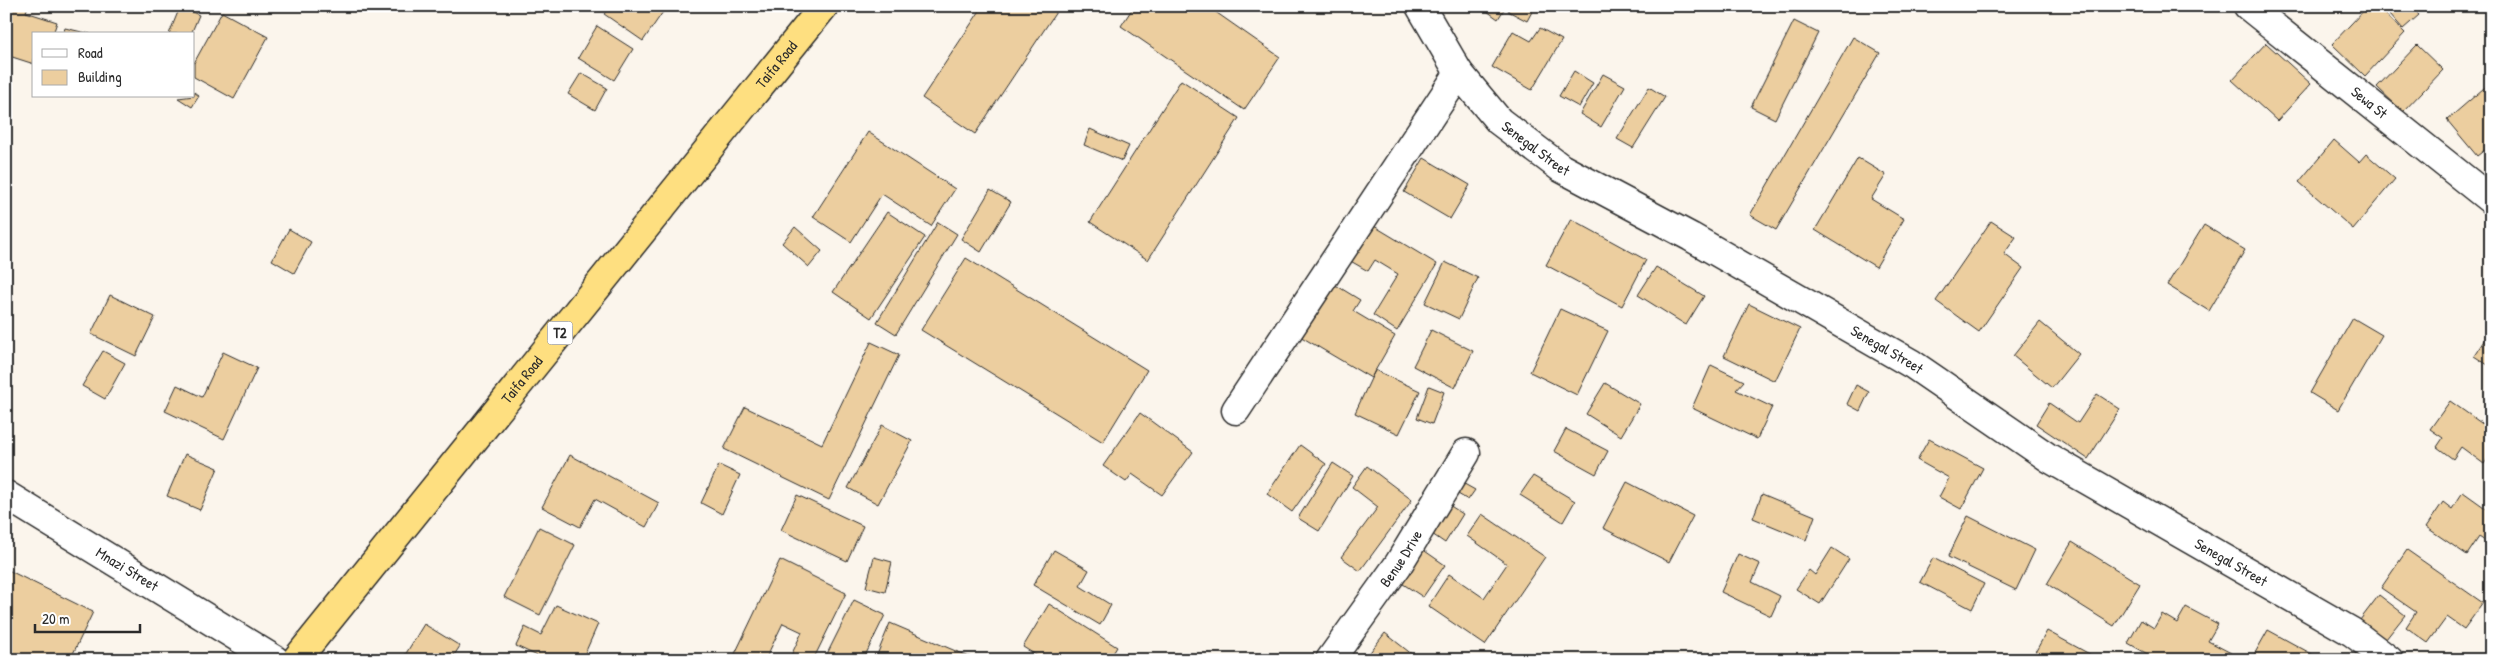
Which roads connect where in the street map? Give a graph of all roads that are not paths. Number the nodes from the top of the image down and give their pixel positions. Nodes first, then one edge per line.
1 (824, 6) edge
2 (1420, 6) edge
3 (2248, 6) edge
4 (1460, 73) junction
5 (2491, 200) edge
6 (1236, 410) dead end
7 (1466, 453) dead end
8 (6, 495) edge
9 (275, 660) edge
10 (296, 660) edge
11 (1330, 660) edge
12 (2389, 660) edge

1 - 10 highway, Taifa Road / T2
2 - 4 street, Senegal Street
3 - 5 street, Sewa St
4 - 6 street
4 - 12 street, Senegal Street
7 - 11 street, Benue Drive
8 - 9 street, Mnazi Street

